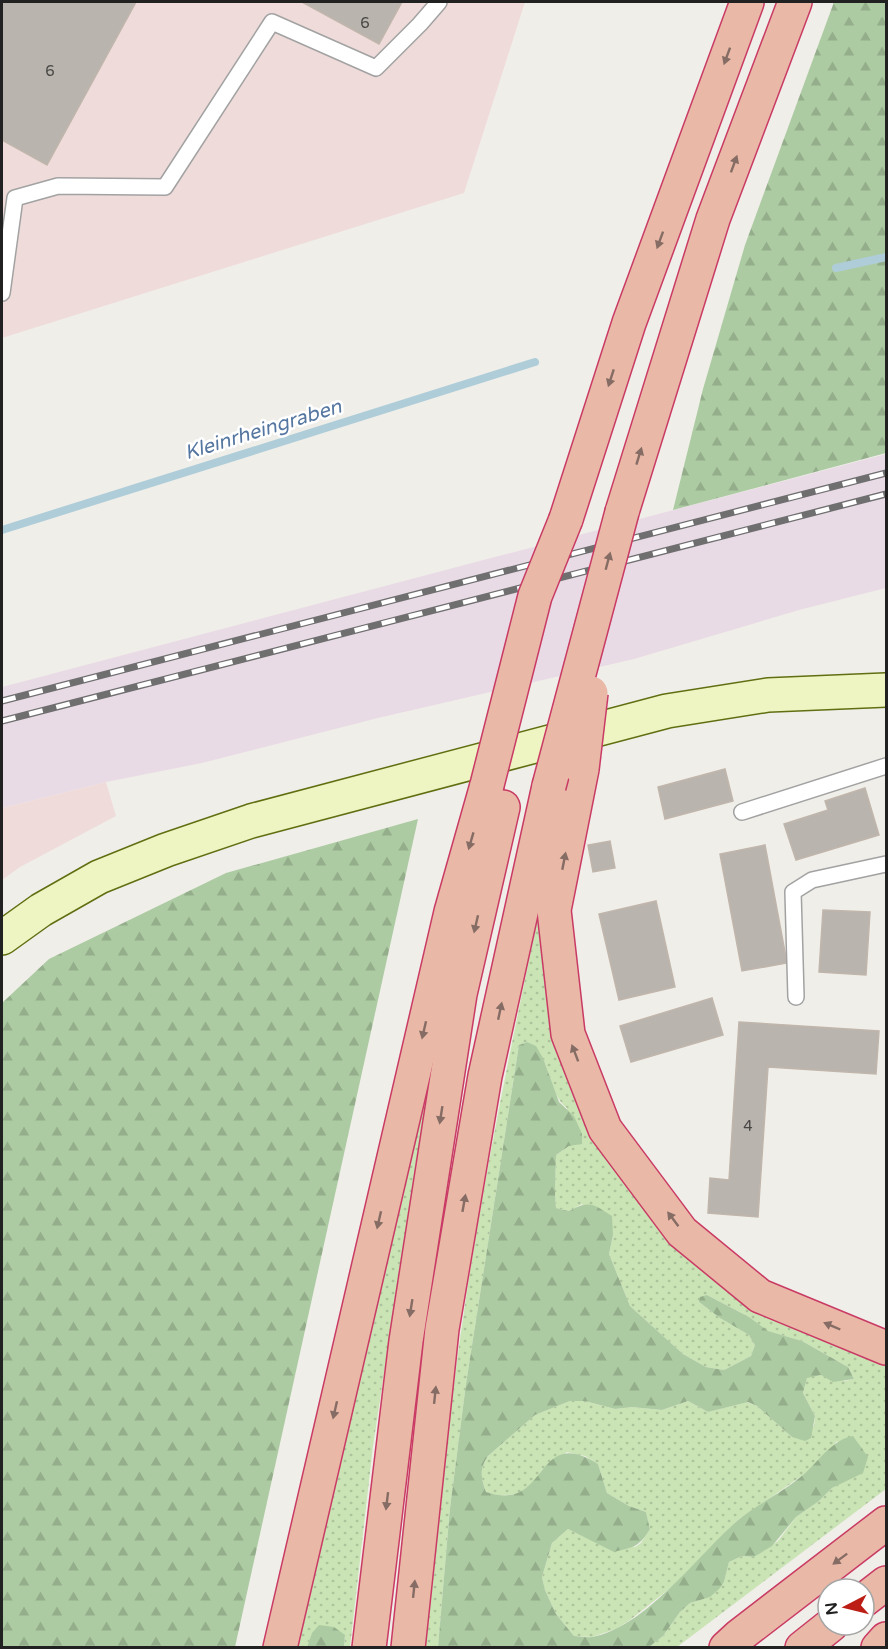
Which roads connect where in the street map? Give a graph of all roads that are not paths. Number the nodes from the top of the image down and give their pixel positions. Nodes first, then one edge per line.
1 (439, 2) edge
2 (747, 2) edge
3 (795, 2) edge
4 (2, 293) edge
5 (595, 610) junction
6 (886, 690) edge
7 (886, 766) edge
8 (497, 785) junction
9 (742, 812) dead end
10 (886, 864) edge
11 (2, 938) edge
12 (796, 997) dead end
13 (886, 1348) edge
14 (886, 1523) edge
15 (816, 1636) edge
16 (886, 1639) edge
17 (279, 1647) edge
18 (369, 1647) edge
19 (408, 1647) edge
20 (726, 1647) edge
21 (802, 1647) edge
22 (878, 1647) edge

1 - 4 lane
2 -> 8 highway, bridge
5 -> 3 highway, bridge
13 -> 5 highway, bridge
19 -> 5 highway, bridge
6 - 11 main road
7 - 9 lane
8 -> 17 highway
8 -> 18 highway
10 - 12 lane
14 -> 20 highway
15 - 21 highway
16 - 22 highway

